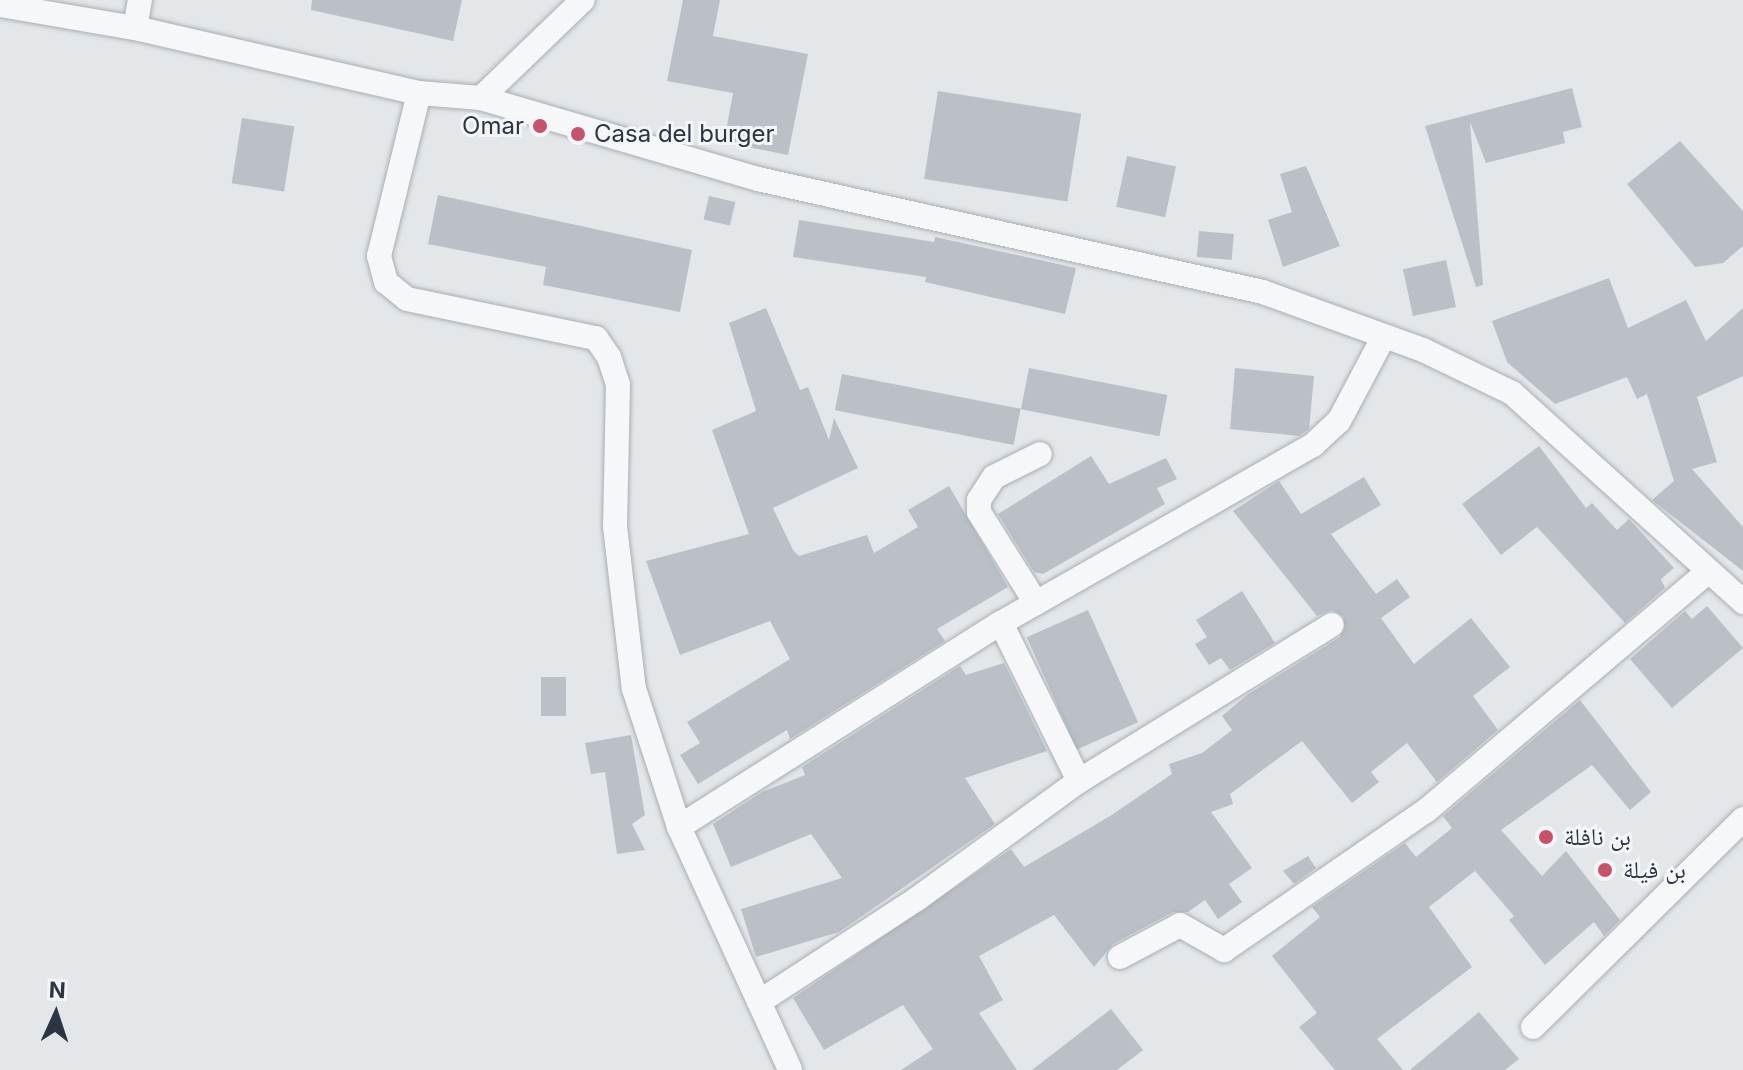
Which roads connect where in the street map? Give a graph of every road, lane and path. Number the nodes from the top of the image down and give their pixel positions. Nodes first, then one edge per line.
1 (140, 0) edge
2 (583, 0) edge
3 (0, 5) edge
4 (135, 28) junction
5 (419, 93) junction
6 (481, 98) junction
7 (1384, 336) junction
8 (1040, 454) dead end
9 (1708, 572) junction
10 (1743, 602) edge
11 (1036, 603) junction
12 (1001, 623) junction
13 (1332, 625) dead end
14 (1079, 781) junction
15 (1743, 819) edge
16 (679, 827) junction
17 (1120, 957) dead end
18 (759, 1002) junction
19 (1533, 1027) dead end
20 (790, 1070) edge

1 - 4 street
2 - 6 street
3 - 4 street
4 - 5 street
5 - 6 street
5 - 16 street
6 - 7 street
7 - 9 street
7 - 11 street
8 - 11 street
9 - 10 street
9 - 17 street
11 - 12 street
12 - 14 street
12 - 16 street
13 - 14 street
14 - 18 street
15 - 19 street
16 - 18 street
18 - 20 street

